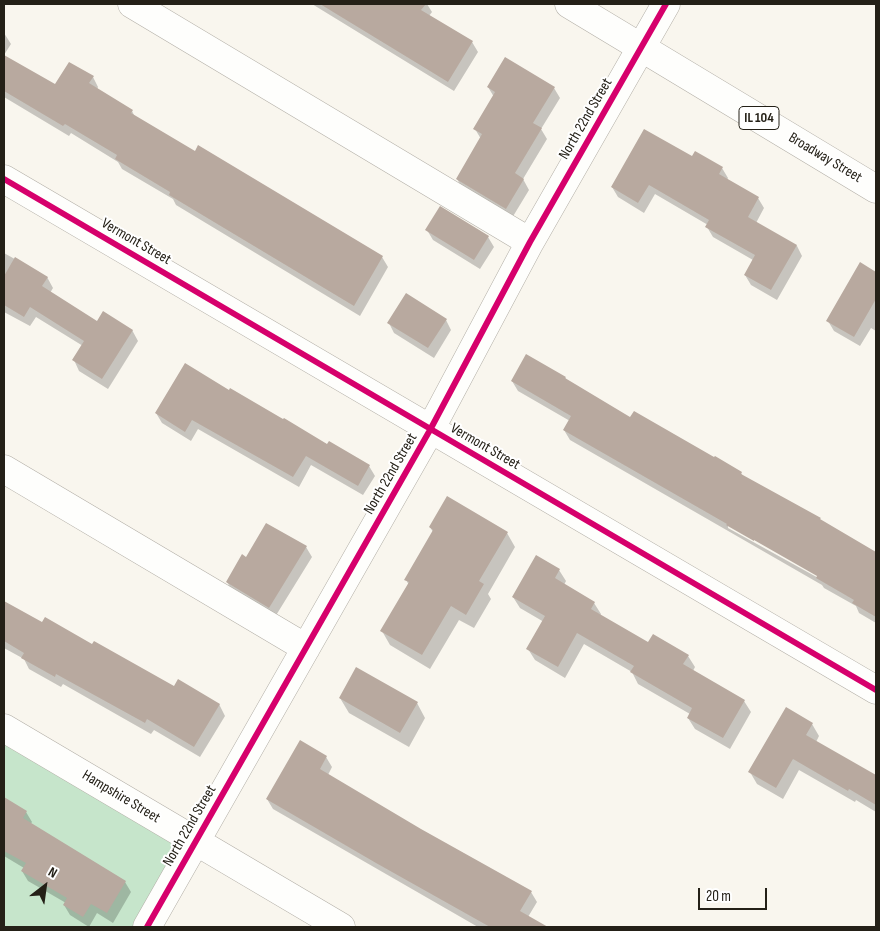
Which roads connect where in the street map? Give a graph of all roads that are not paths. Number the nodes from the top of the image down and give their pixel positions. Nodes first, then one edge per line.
1 (132, 4) edge
2 (569, 4) edge
3 (666, 4) edge
4 (641, 47) junction
5 (4, 179) edge
6 (876, 189) edge
7 (530, 242) junction
8 (430, 430) junction
9 (4, 469) edge
10 (306, 648) junction
11 (876, 690) edge
12 (4, 728) edge
13 (196, 842) junction
14 (147, 927) edge
15 (341, 927) edge

1 - 7 street
2 - 4 street, Broadway Street / IL 104
3 - 4 street, North 22nd Street
4 - 6 street, Broadway Street / IL 104
4 - 7 street, North 22nd Street
5 - 8 street, Vermont Street
7 - 8 street, North 22nd Street
8 - 10 street, North 22nd Street
8 - 11 street, Vermont Street
9 - 10 street
10 - 13 street, North 22nd Street
12 - 13 street, Hampshire Street
13 - 14 street, North 22nd Street
13 - 15 street, Hampshire Street

